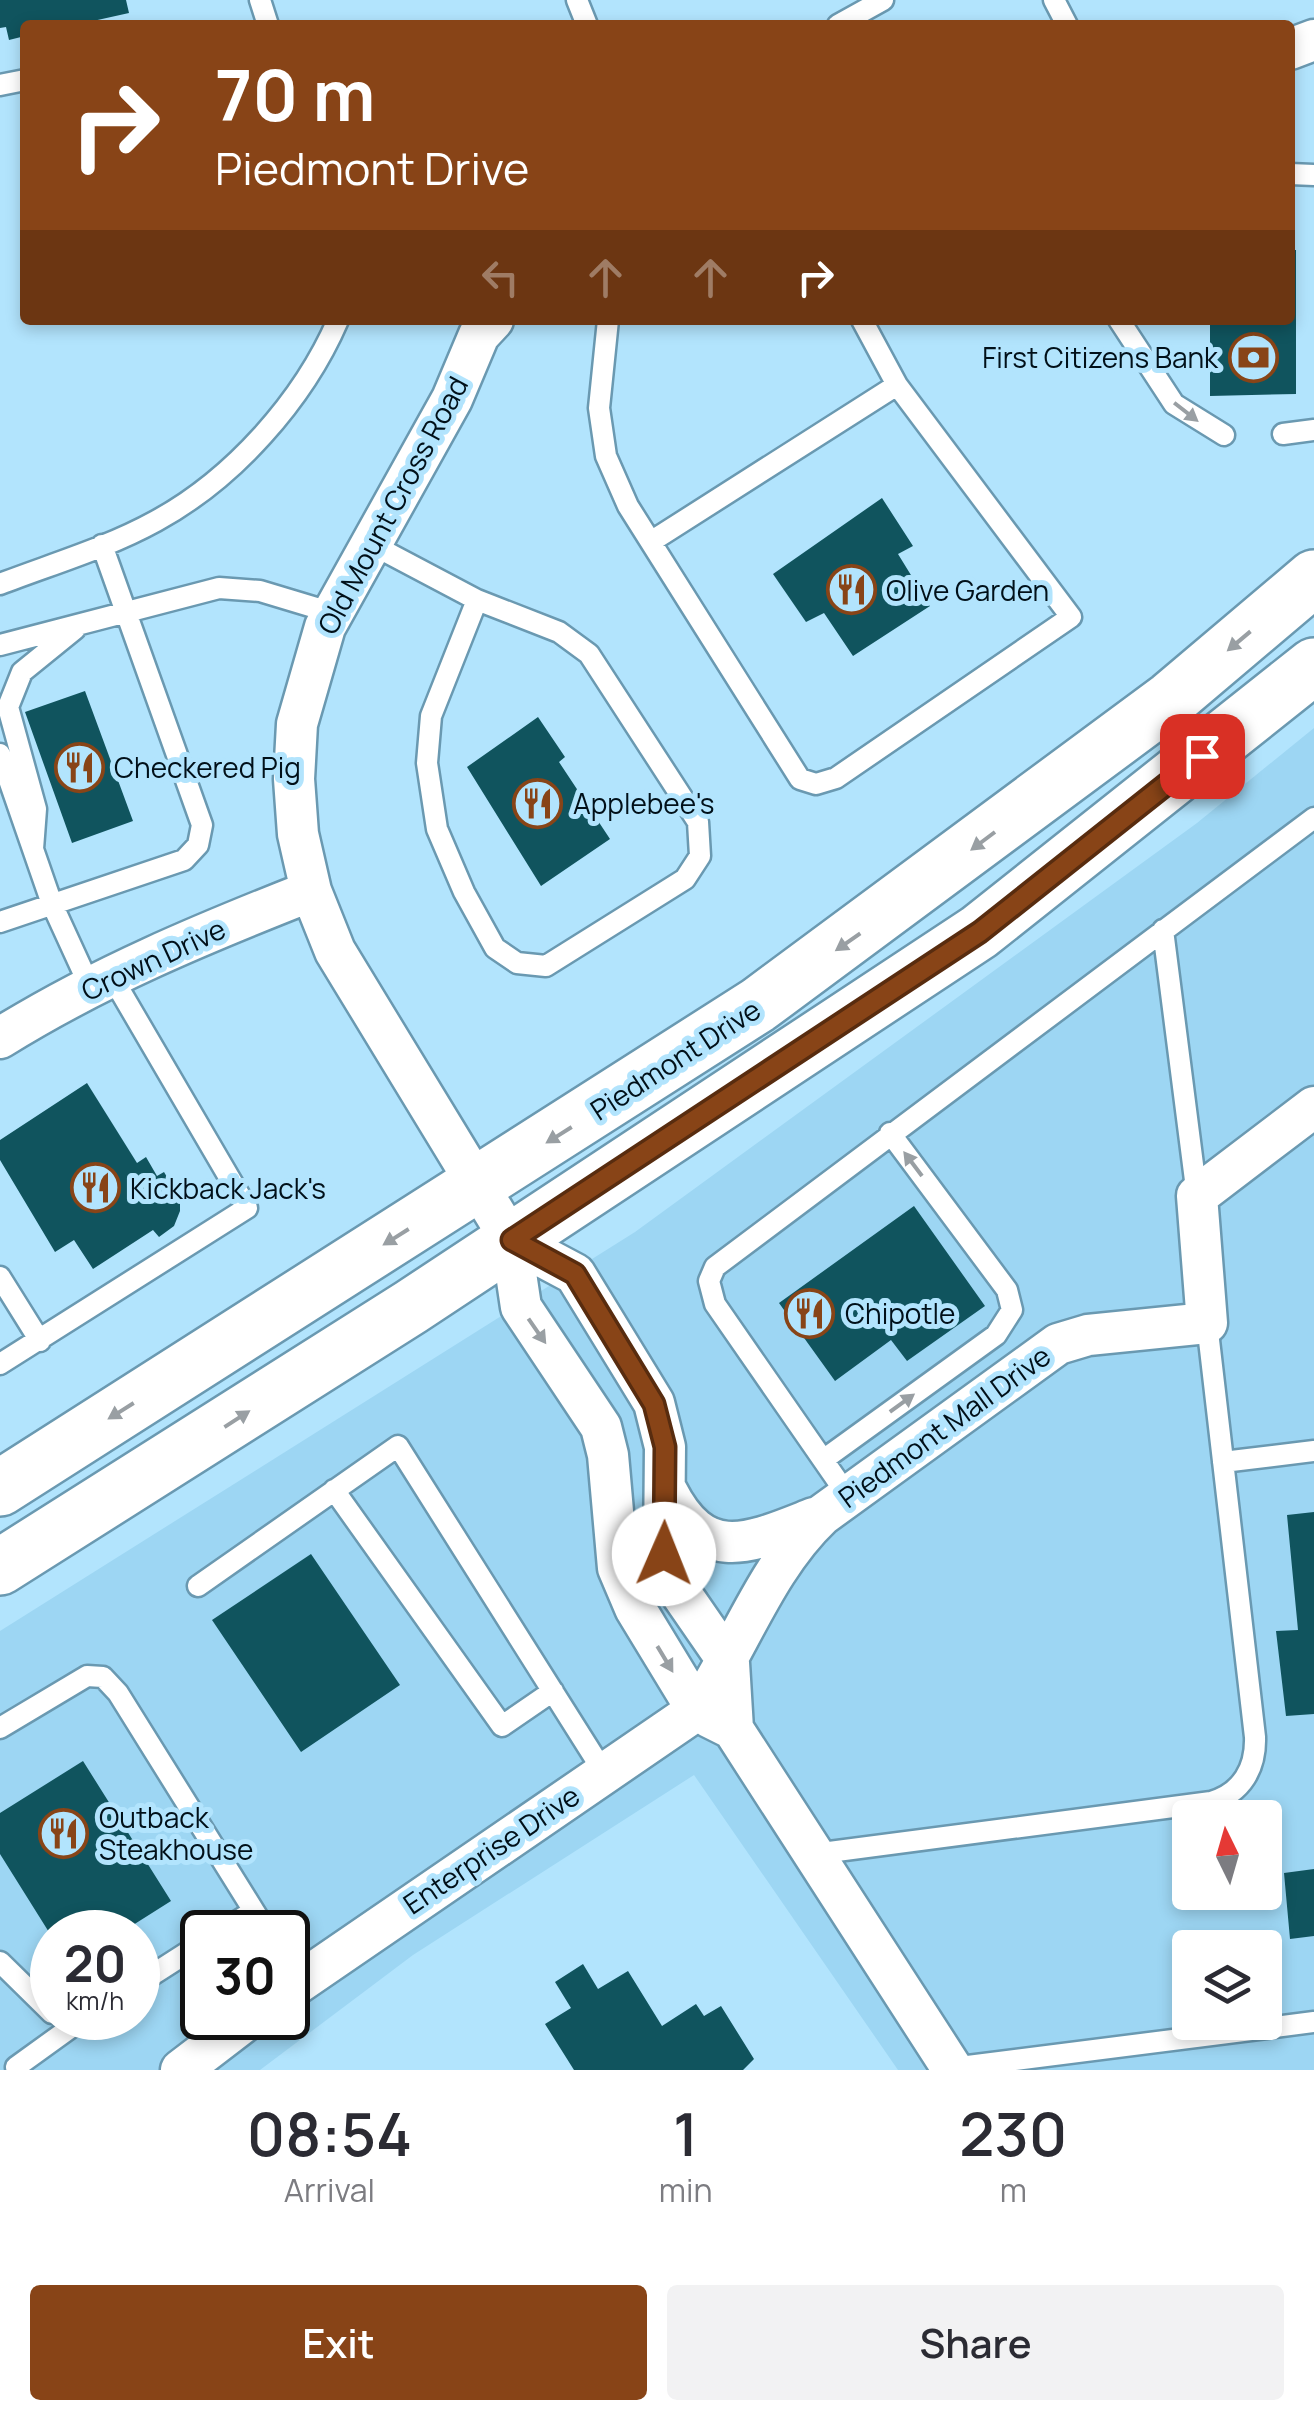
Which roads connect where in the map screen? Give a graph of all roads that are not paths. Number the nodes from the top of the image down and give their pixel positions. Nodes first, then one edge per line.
1 (882, 0) edge
2 (847, 20) edge
3 (335, 325) edge
4 (488, 325) edge
5 (607, 325) edge
6 (865, 325) edge
7 (1122, 325) edge
8 (897, 385) junction
9 (1314, 430) edge
10 (1283, 434) dead end
11 (1224, 435) dead end
12 (652, 542) junction
13 (371, 544) junction
14 (102, 545) junction
15 (1314, 578) edge
16 (0, 584) edge
17 (477, 600) junction
18 (125, 610) junction
19 (333, 612) junction
20 (84, 622) junction
21 (0, 645) edge
22 (1314, 666) edge
23 (0, 754) edge
24 (1314, 818) edge
25 (33, 850) junction
26 (311, 891) junction
27 (52, 904) junction
28 (0, 922) edge
29 (1163, 930) junction
30 (101, 982) junction
31 (0, 1038) edge
32 (1314, 1107) edge
33 (890, 1133) junction
34 (478, 1185) junction
35 (1197, 1196) junction
36 (512, 1240) junction
37 (0, 1277) edge
38 (1207, 1323) junction
39 (40, 1340) junction
40 (0, 1364) edge
41 (1314, 1451) edge
42 (823, 1460) junction
43 (1223, 1462) junction
44 (0, 1488) edge
45 (334, 1490) junction
46 (667, 1491) junction
47 (835, 1505) junction
48 (0, 1567) edge
49 (198, 1586) dead end
50 (729, 1663) junction
51 (553, 1690) junction
52 (696, 1710) junction
53 (0, 1728) edge
54 (732, 1729) junction
55 (603, 1771) junction
56 (814, 1854) junction
57 (251, 1910) edge
58 (0, 1962) edge
59 (310, 1964) edge
60 (30, 1988) edge
61 (1314, 2022) edge
62 (42, 2040) edge
63 (220, 2040) edge
64 (11, 2068) edge
65 (953, 2069) edge
66 (180, 2070) edge

1 - 2 lane
3 - 14 lane
4 - 13 street, Old Mount Cross Road
5 - 12 lane
6 - 8 lane
7 -> 11 lane
8 - 12 lane
8 - 12 lane
9 - 10 lane
13 - 17 lane
13 - 19 street, Old Mount Cross Road
14 - 16 lane
14 - 18 lane
15 -> 34 main road, Piedmont Drive
17 - 17 lane
18 - 19 lane
18 - 20 lane
18 - 27 lane
19 - 26 street, Old Mount Cross Road
20 - 21 lane
20 - 25 lane
22 - 36 main road
23 - 25 lane
24 - 29 lane
25 - 27 lane
26 - 30 street, Crown Drive
26 - 34 street, Old Mount Cross Road
27 - 28 lane
27 - 30 lane
29 - 33 lane
29 - 35 lane
30 - 31 street, Crown Drive
30 - 39 lane
32 - 35 street
33 - 42 lane
42 -> 33 lane
34 - 36 street, Old Mount Cross Road
34 -> 44 main road, Piedmont Drive
35 - 38 street
36 - 46 street, Old Mount Cross Road
48 -> 36 main road
36 -> 52 street, Old Mount Cross Road
37 - 39 lane
38 - 43 lane
38 - 47 street, Piedmont Mall Drive
39 - 40 lane
41 - 43 lane
42 - 47 lane
43 - 56 lane
45 - 49 lane
45 - 51 lane
45 - 51 lane
46 - 47 street
46 - 50 street, Old Mount Cross Road
47 - 50 street, Piedmont Mall Drive
50 - 52 street, Piedmont Mall Drive
50 - 54 street
51 - 55 lane
52 - 54 street
52 - 55 street, Enterprise Drive
53 - 57 lane
54 - 56 street
55 - 59 street, Enterprise Drive
56 - 65 street
58 - 60 lane
61 - 65 lane
62 - 64 lane
63 - 66 street

